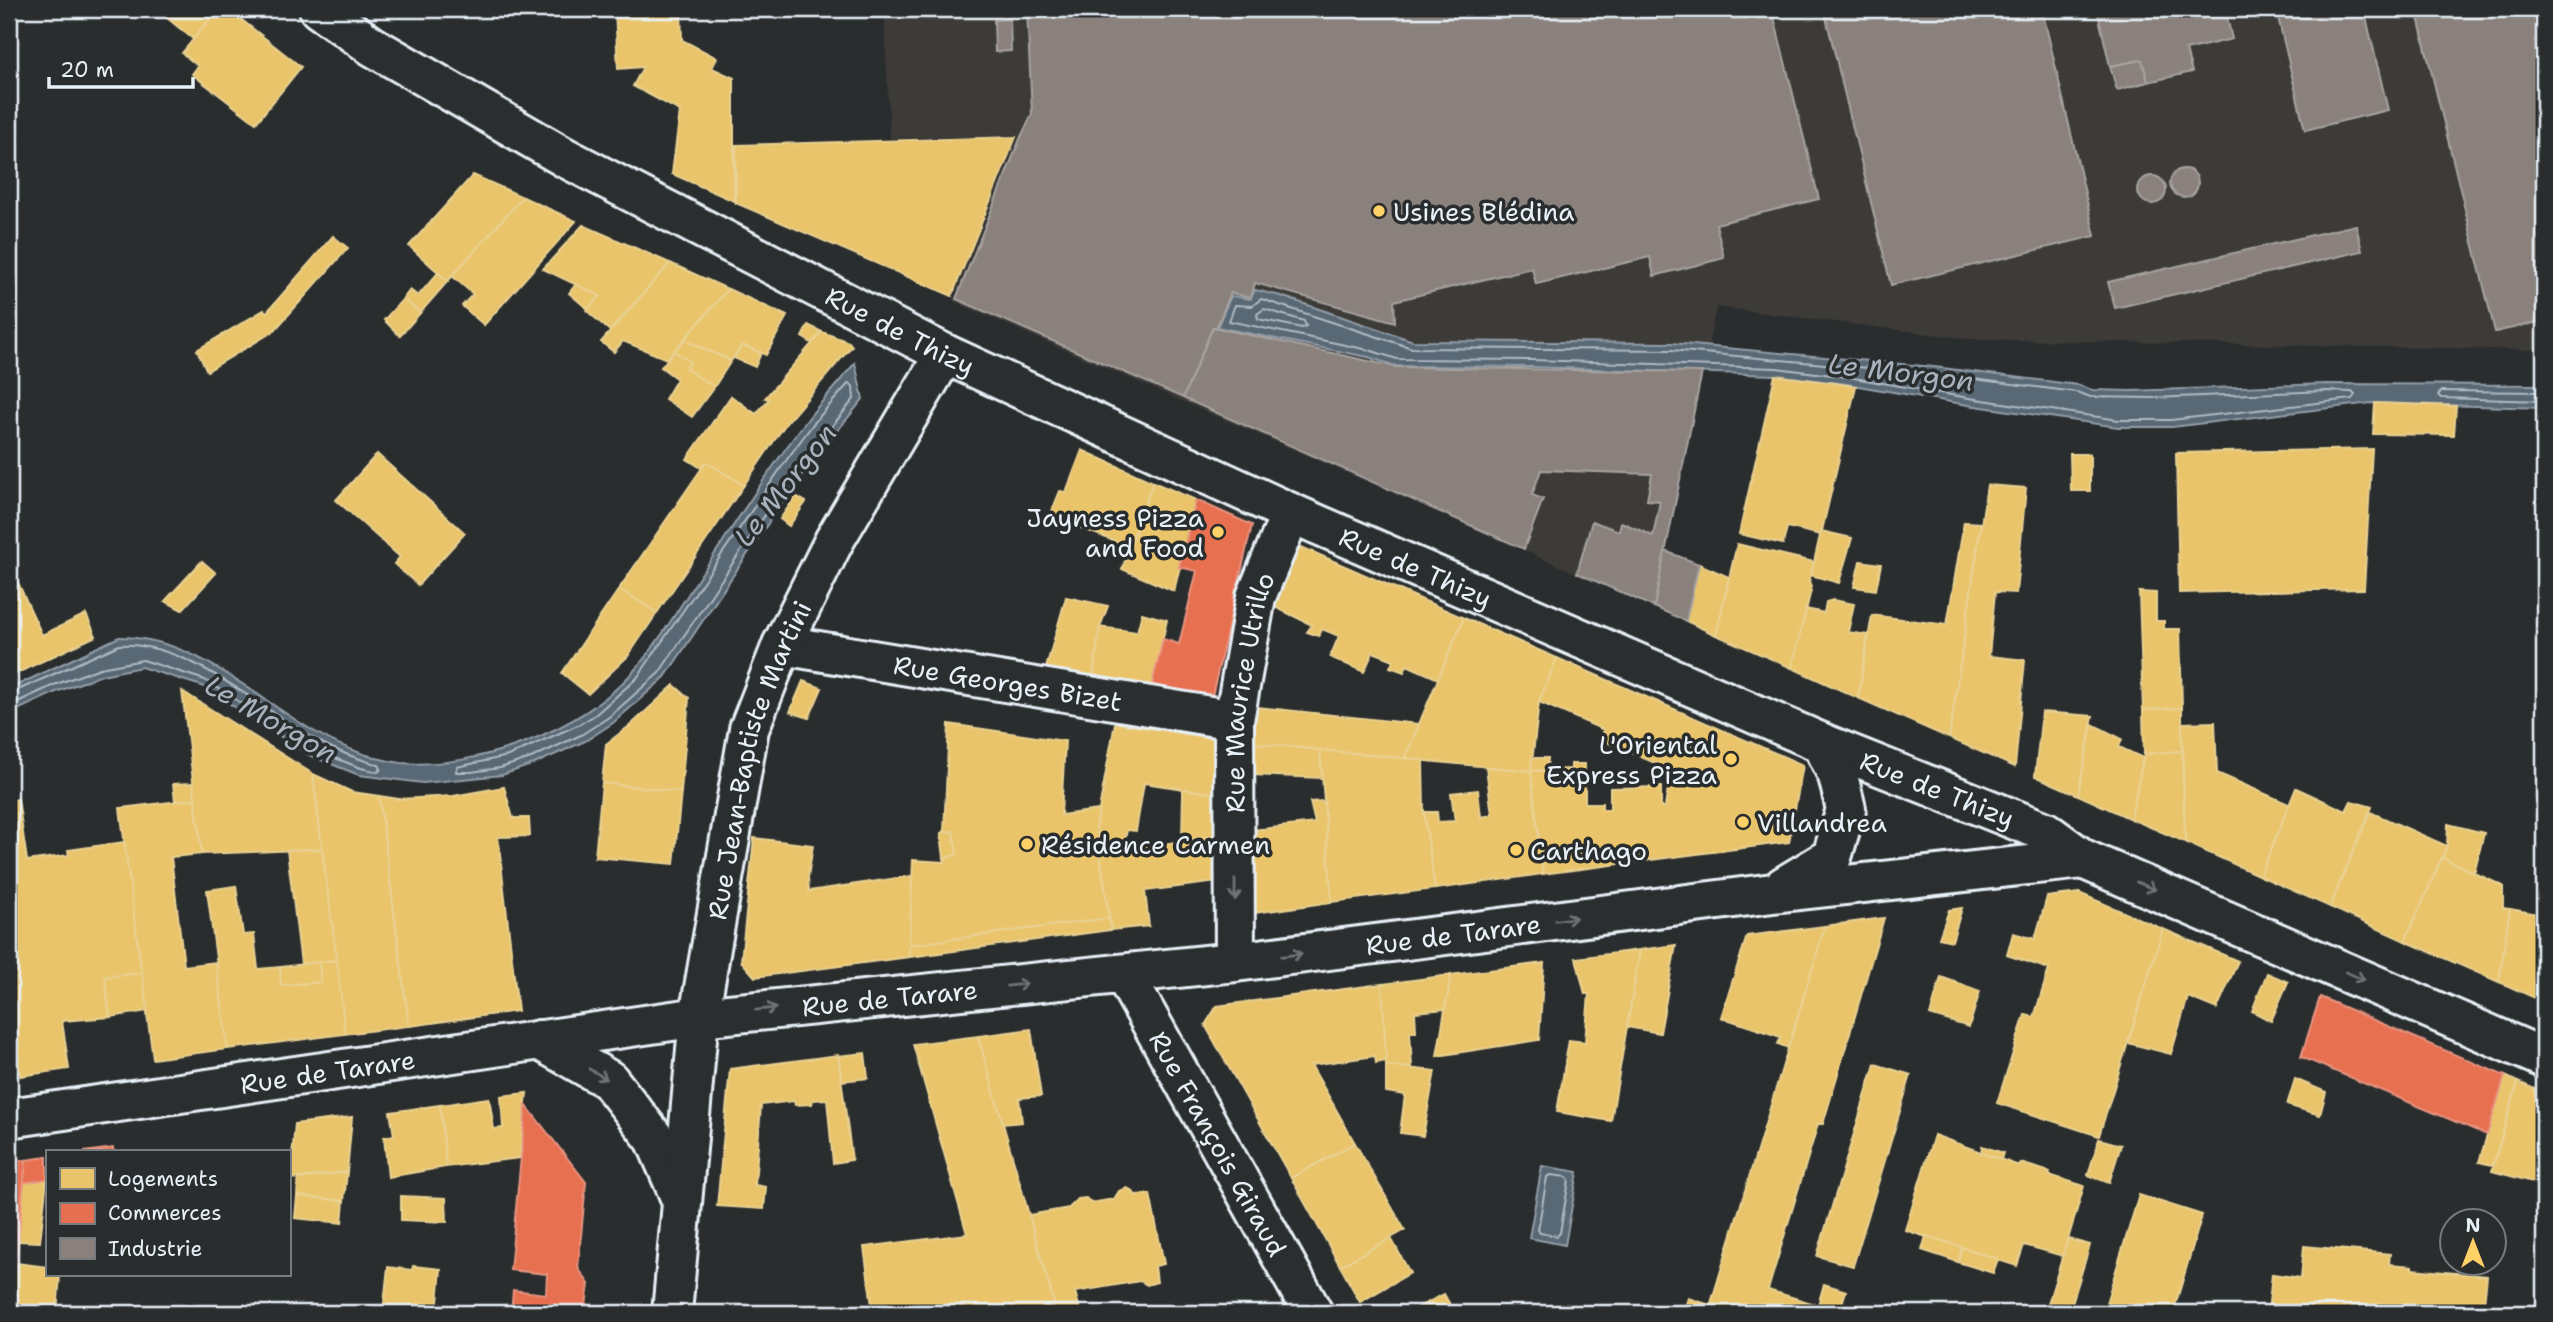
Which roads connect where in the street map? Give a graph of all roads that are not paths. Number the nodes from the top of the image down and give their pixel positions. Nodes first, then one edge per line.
1 (319, 9) edge
2 (944, 354) junction
3 (1291, 513) junction
4 (782, 645) junction
5 (1234, 720) junction
6 (1822, 743) junction
7 (2083, 859) junction
8 (1773, 893) junction
9 (1235, 962) junction
10 (1124, 974) junction
11 (699, 1017) junction
12 (539, 1040) junction
13 (2544, 1058) edge
14 (9, 1118) edge
15 (682, 1203) junction
16 (672, 1313) edge
17 (1313, 1313) edge

1 - 2 main road, Rue de Thizy
2 - 3 main road, Rue de Thizy
2 - 4 main road, Rue Jean-Baptiste Martini
3 - 5 main road, Rue Maurice Utrillo
3 - 6 main road, Rue de Thizy
4 - 5 main road, Rue Georges Bizet
4 - 11 main road, Rue Jean-Baptiste Martini
5 -> 9 main road, Rue Maurice Utrillo
6 - 7 main road, Rue de Thizy
6 - 8 main road, Rue de Tarare
7 - 8 main road, Rue de Tarare
7 -> 13 main road, Rue de Thizy
9 -> 8 main road, Rue de Tarare
9 - 10 main road, Rue de Tarare
11 -> 10 main road, Rue de Tarare
10 - 17 main road, Rue François Giraud
11 - 12 main road, Rue de Tarare
11 - 15 main road, Rue Jean-Baptiste Martini
12 - 14 main road, Rue de Tarare
12 -> 15 main road, Rue Jean-Baptiste Martini
15 - 16 main road, Rue Jean-Baptiste Martini

